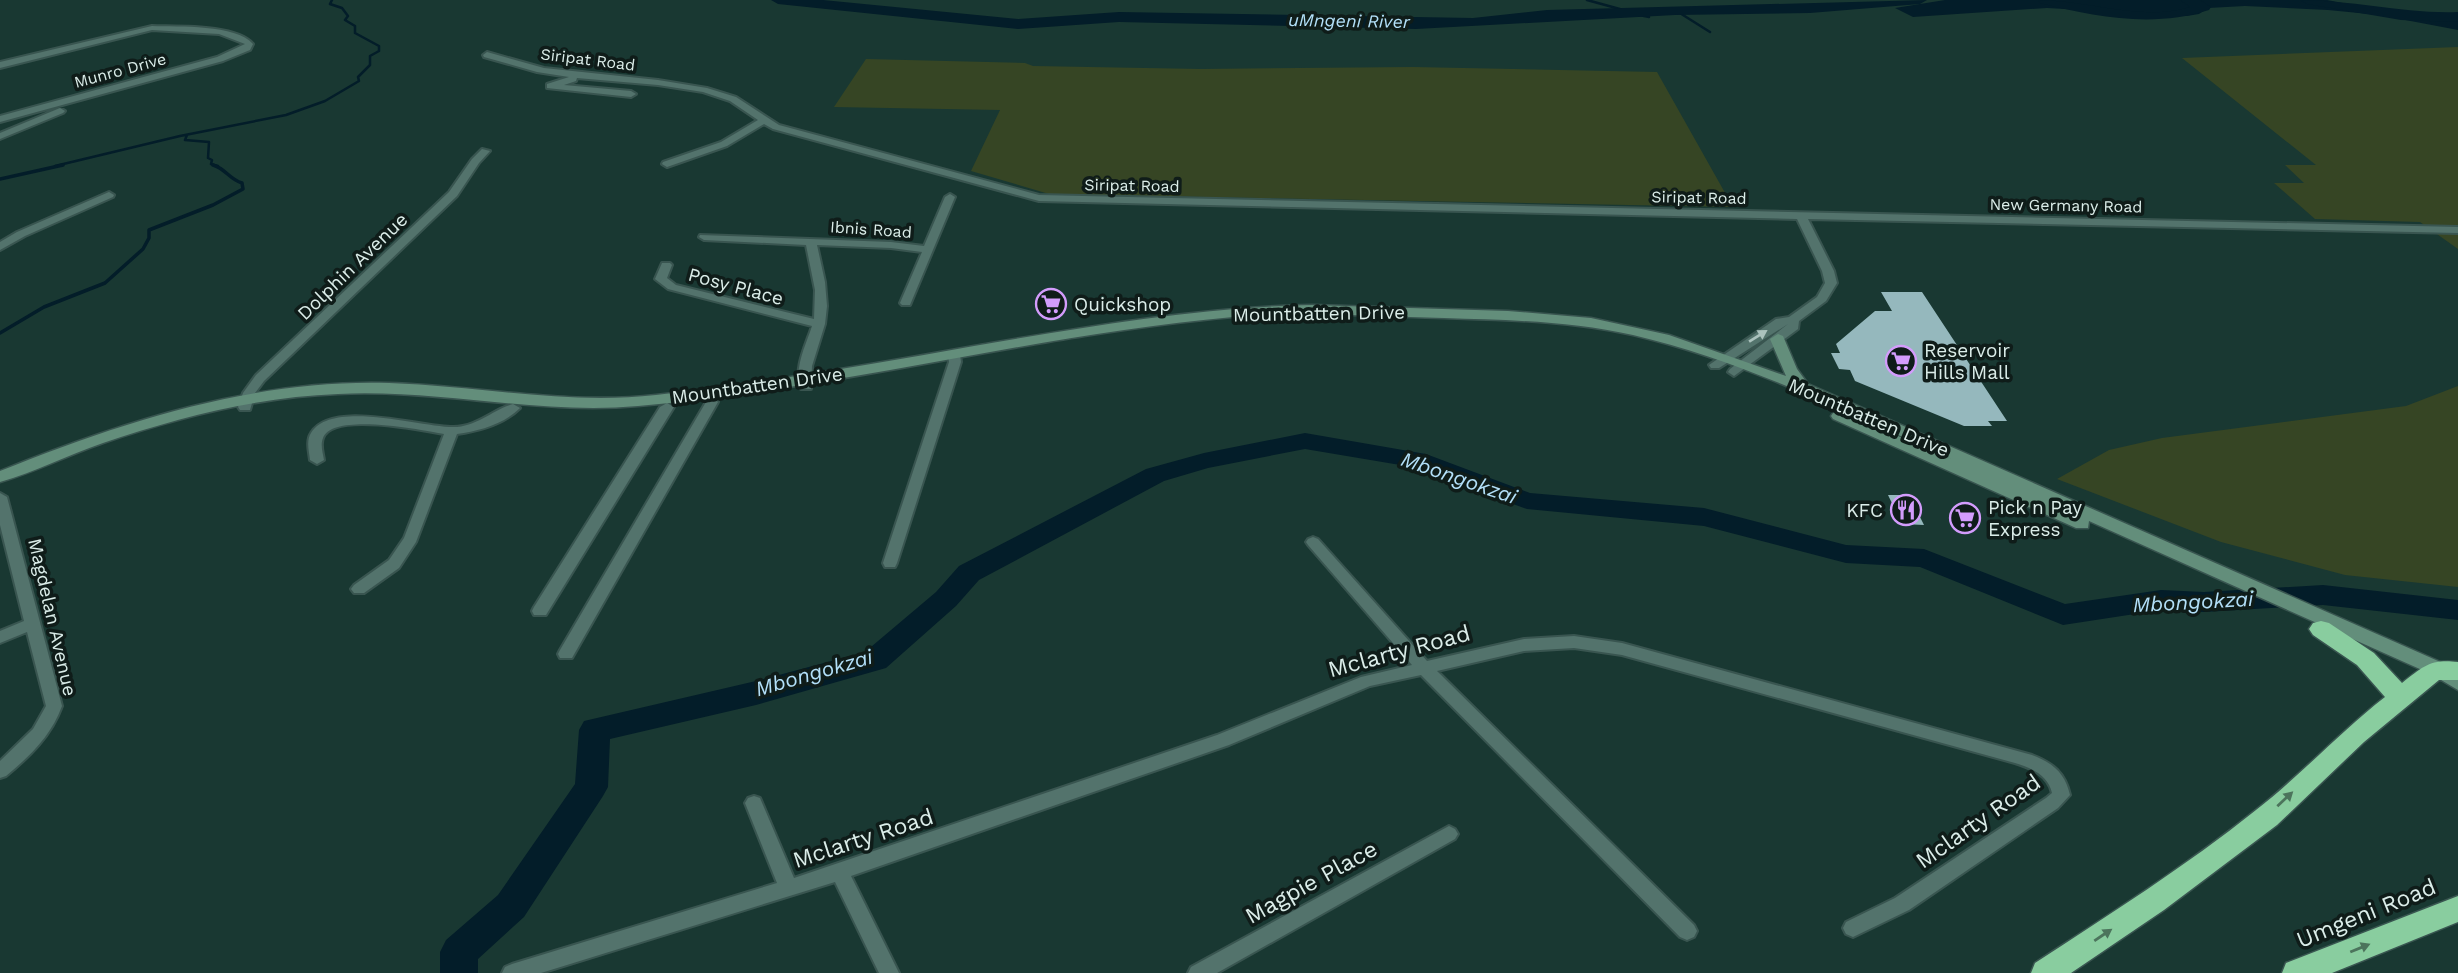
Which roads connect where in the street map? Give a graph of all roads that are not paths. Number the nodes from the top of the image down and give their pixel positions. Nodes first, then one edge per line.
1 (487, 55) dead end
2 (0, 65) edge
3 (591, 76) junction
4 (113, 89) junction
5 (631, 94) dead end
6 (0, 119) edge
7 (763, 121) junction
8 (0, 136) edge
9 (485, 151) dead end
10 (667, 164) dead end
11 (109, 195) dead end
12 (950, 197) dead end
13 (1801, 216) junction
14 (2458, 230) edge
15 (704, 237) dead end
16 (811, 241) junction
17 (0, 247) edge
18 (929, 250) junction
19 (666, 265) dead end
20 (906, 303) dead end
21 (1793, 320) junction
22 (819, 324) junction
23 (1778, 339) junction
24 (955, 359) junction
25 (1729, 364) junction
26 (805, 383) junction
27 (1804, 388) junction
28 (712, 402) junction
29 (246, 403) junction
30 (667, 407) junction
31 (513, 408) junction
32 (452, 431) junction
33 (317, 460) dead end
34 (0, 478) edge
35 (0, 488) edge
36 (0, 496) edge
37 (1313, 542) dead end
38 (890, 563) dead end
39 (359, 589) dead end
40 (540, 611) dead end
41 (34, 623) junction
42 (2321, 629) junction
43 (0, 637) edge
44 (566, 653) dead end
45 (1422, 666) junction
46 (2448, 676) edge
47 (2399, 699) junction
48 (0, 771) edge
49 (754, 803) dead end
50 (1449, 834) dead end
51 (840, 872) junction
52 (789, 888) junction
53 (2458, 909) edge
54 (1853, 928) dead end
55 (1687, 931) dead end
56 (512, 973) edge
57 (888, 973) edge
58 (1198, 973) edge
59 (2046, 973) edge
60 (2297, 973) edge

1 - 3 street, Siripat Road
2 - 4 street, Munro Drive
3 - 5 street
3 - 7 street, Siripat Road
4 - 6 street, Munro Drive
4 - 8 street
7 - 10 street
7 - 13 street, Siripat Road
9 - 29 street, Dolphin Avenue
11 - 17 street
12 - 18 street
13 - 14 street, New Germany Road
13 - 21 street
15 - 16 street, Ibnis Road
16 - 18 street, Ibnis Road
16 - 22 street, Ibnis Road
18 - 20 street
19 - 22 street, Posy Place
21 - 23 street
25 -> 21 street
22 - 26 street, Ibnis Road
23 - 25 street
23 - 27 main road
24 - 25 main road, Mountbatten Drive
24 - 26 main road, Mountbatten Drive
24 - 38 street
25 - 27 main road, Mountbatten Drive
25 - 42 main road, Mountbatten Drive
26 - 28 main road, Mountbatten Drive
26 - 29 main road, Mountbatten Drive
27 - 46 main road, Mountbatten Drive
28 - 30 main road, Mountbatten Drive
28 - 44 street
29 - 31 main road, Mountbatten Drive
29 - 34 main road, Mountbatten Drive
29 - 35 main road, Mountbatten Drive
30 - 31 main road, Mountbatten Drive
30 - 40 street
31 - 32 street
32 - 33 street
32 - 39 street
36 - 41 street, Magdelan Avenue
37 - 45 street
41 - 43 street
41 - 48 street, Magdelan Avenue
42 - 46 main road, Mountbatten Drive
42 - 47 highway
45 - 51 street, Mclarty Road
45 - 54 street, Mclarty Road
45 - 55 street
46 - 47 highway
59 -> 47 highway
49 - 52 street
50 - 58 street, Magpie Place
51 - 52 street, Mclarty Road
51 - 57 street
52 - 56 street, Mclarty Road
60 -> 53 highway, Umgeni Road

